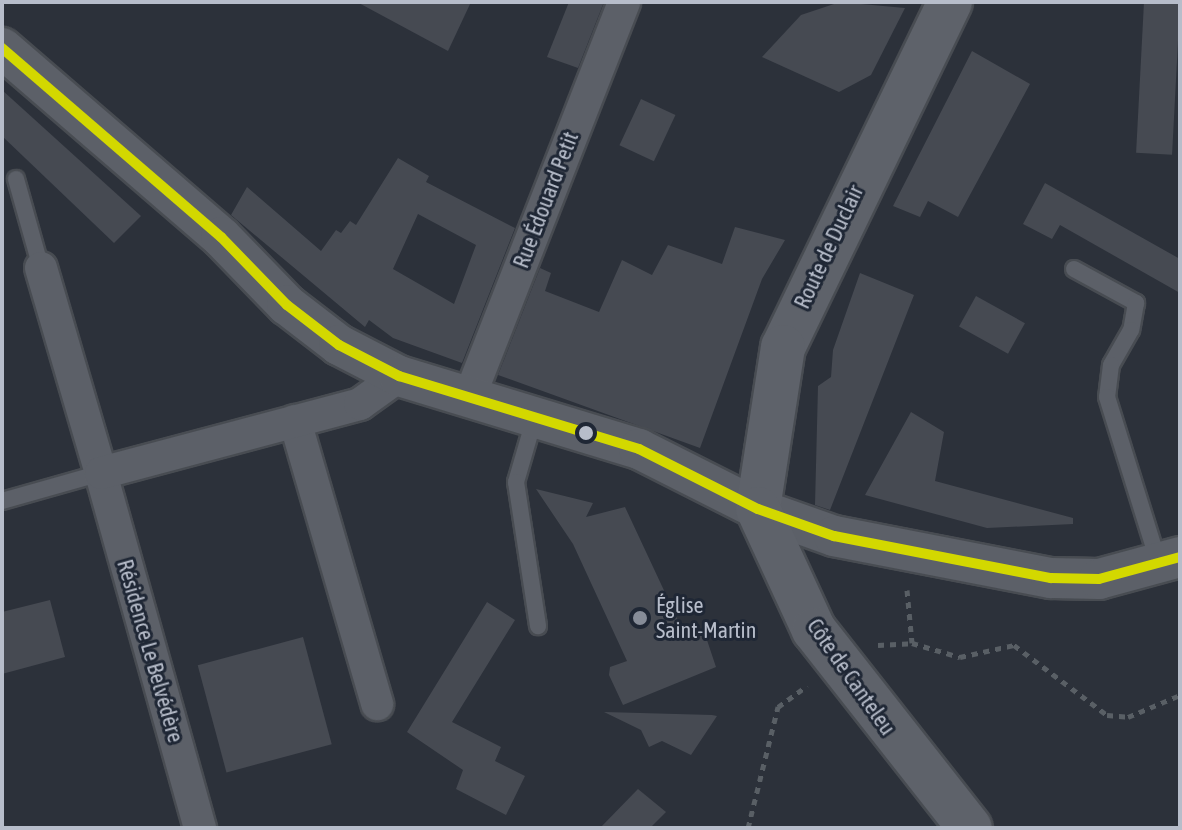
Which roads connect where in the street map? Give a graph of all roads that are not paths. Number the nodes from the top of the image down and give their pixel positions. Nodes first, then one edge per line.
1 (624, 2) edge
2 (950, 2) edge
3 (2, 48) edge
4 (16, 179) dead end
5 (41, 268) joint
6 (1074, 269) dead end
7 (399, 376) junction
8 (469, 398) junction
9 (534, 420) junction
10 (295, 421) junction
11 (101, 473) junction
12 (2, 501) edge
13 (758, 509) junction
14 (1170, 561) edge
15 (538, 626) dead end
16 (377, 704) dead end
17 (200, 828) edge
18 (970, 828) edge

1 - 8 street, Rue Édouard Petit
2 - 13 main road, Route de Duclair
3 - 7 street
4 - 5 lane
5 - 11 street, Résidence Le Belvédère
6 - 14 lane
7 - 8 street
7 - 10 street
8 - 9 street
9 - 13 street
9 - 15 lane
10 - 11 street
10 - 16 street
11 - 12 lane
11 - 17 street, Résidence Le Belvédère
13 - 14 street
13 - 18 main road, Côte de Canteleu

